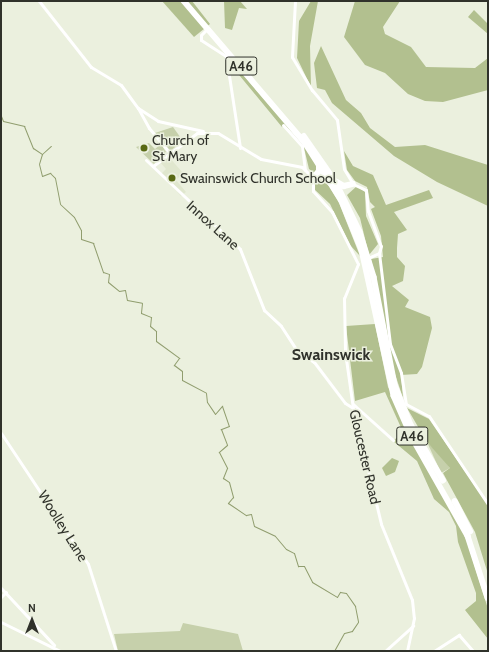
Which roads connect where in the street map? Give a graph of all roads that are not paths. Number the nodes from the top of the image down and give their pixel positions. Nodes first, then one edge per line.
1 (39, 1) edge
2 (184, 1) edge
3 (295, 1) edge
4 (207, 29) junction
5 (273, 102) junction
6 (138, 108) junction
7 (283, 125) dead end
8 (205, 132) junction
9 (237, 138) junction
10 (229, 140) junction
11 (240, 148) junction
12 (170, 153) junction
13 (146, 160) dead end
14 (319, 162) junction
15 (153, 166) junction
16 (305, 170) junction
17 (314, 177) junction
18 (334, 181) junction
19 (351, 185) junction
20 (344, 197) junction
21 (364, 249) junction
22 (379, 253) junction
23 (357, 260) junction
24 (367, 260) junction
25 (353, 406) junction
26 (1, 433) edge
27 (393, 440) dead end
28 (488, 504) edge
29 (488, 585) edge
30 (1, 588) edge
31 (6, 592) junction
32 (1, 596) edge
33 (488, 598) edge
34 (1, 622) edge
35 (412, 626) junction
36 (54, 645) junction
37 (60, 651) edge
38 (116, 651) edge
39 (385, 651) edge
40 (407, 651) edge
41 (434, 651) edge
42 (473, 651) edge

1 - 6 street
2 - 4 highway, A46
3 - 19 street
4 - 5 highway, A46
4 - 9 street
5 - 14 highway, A46
5 - 18 highway, A46
6 - 8 street
6 - 12 street
7 - 16 street
8 - 10 street
8 - 12 street
9 - 10 street
9 - 11 street
10 - 11 street
11 - 16 street
12 - 15 street
13 - 15 street, Innox Lane
14 - 17 highway
14 - 18 highway, A46
15 - 25 street, Innox Lane
16 - 17 street
17 - 18 highway
17 - 23 street
18 - 19 highway
18 - 20 highway, A46
18 - 21 highway, A46
19 - 20 highway
19 - 22 street
20 - 21 highway, A46
21 - 24 highway, A46
22 - 24 street
22 - 28 street
23 - 24 street
23 - 25 street, Gloucester Road
24 - 29 highway, A46
24 - 33 highway, A46
25 - 27 street, Innox Lane
25 - 35 street, Gloucester Road
26 - 38 street, Woolley Lane
30 - 31 street
31 - 32 street
31 - 36 street
34 - 36 street
35 - 39 street
35 - 40 street, Gloucester Road
36 - 37 street
41 - 42 street

